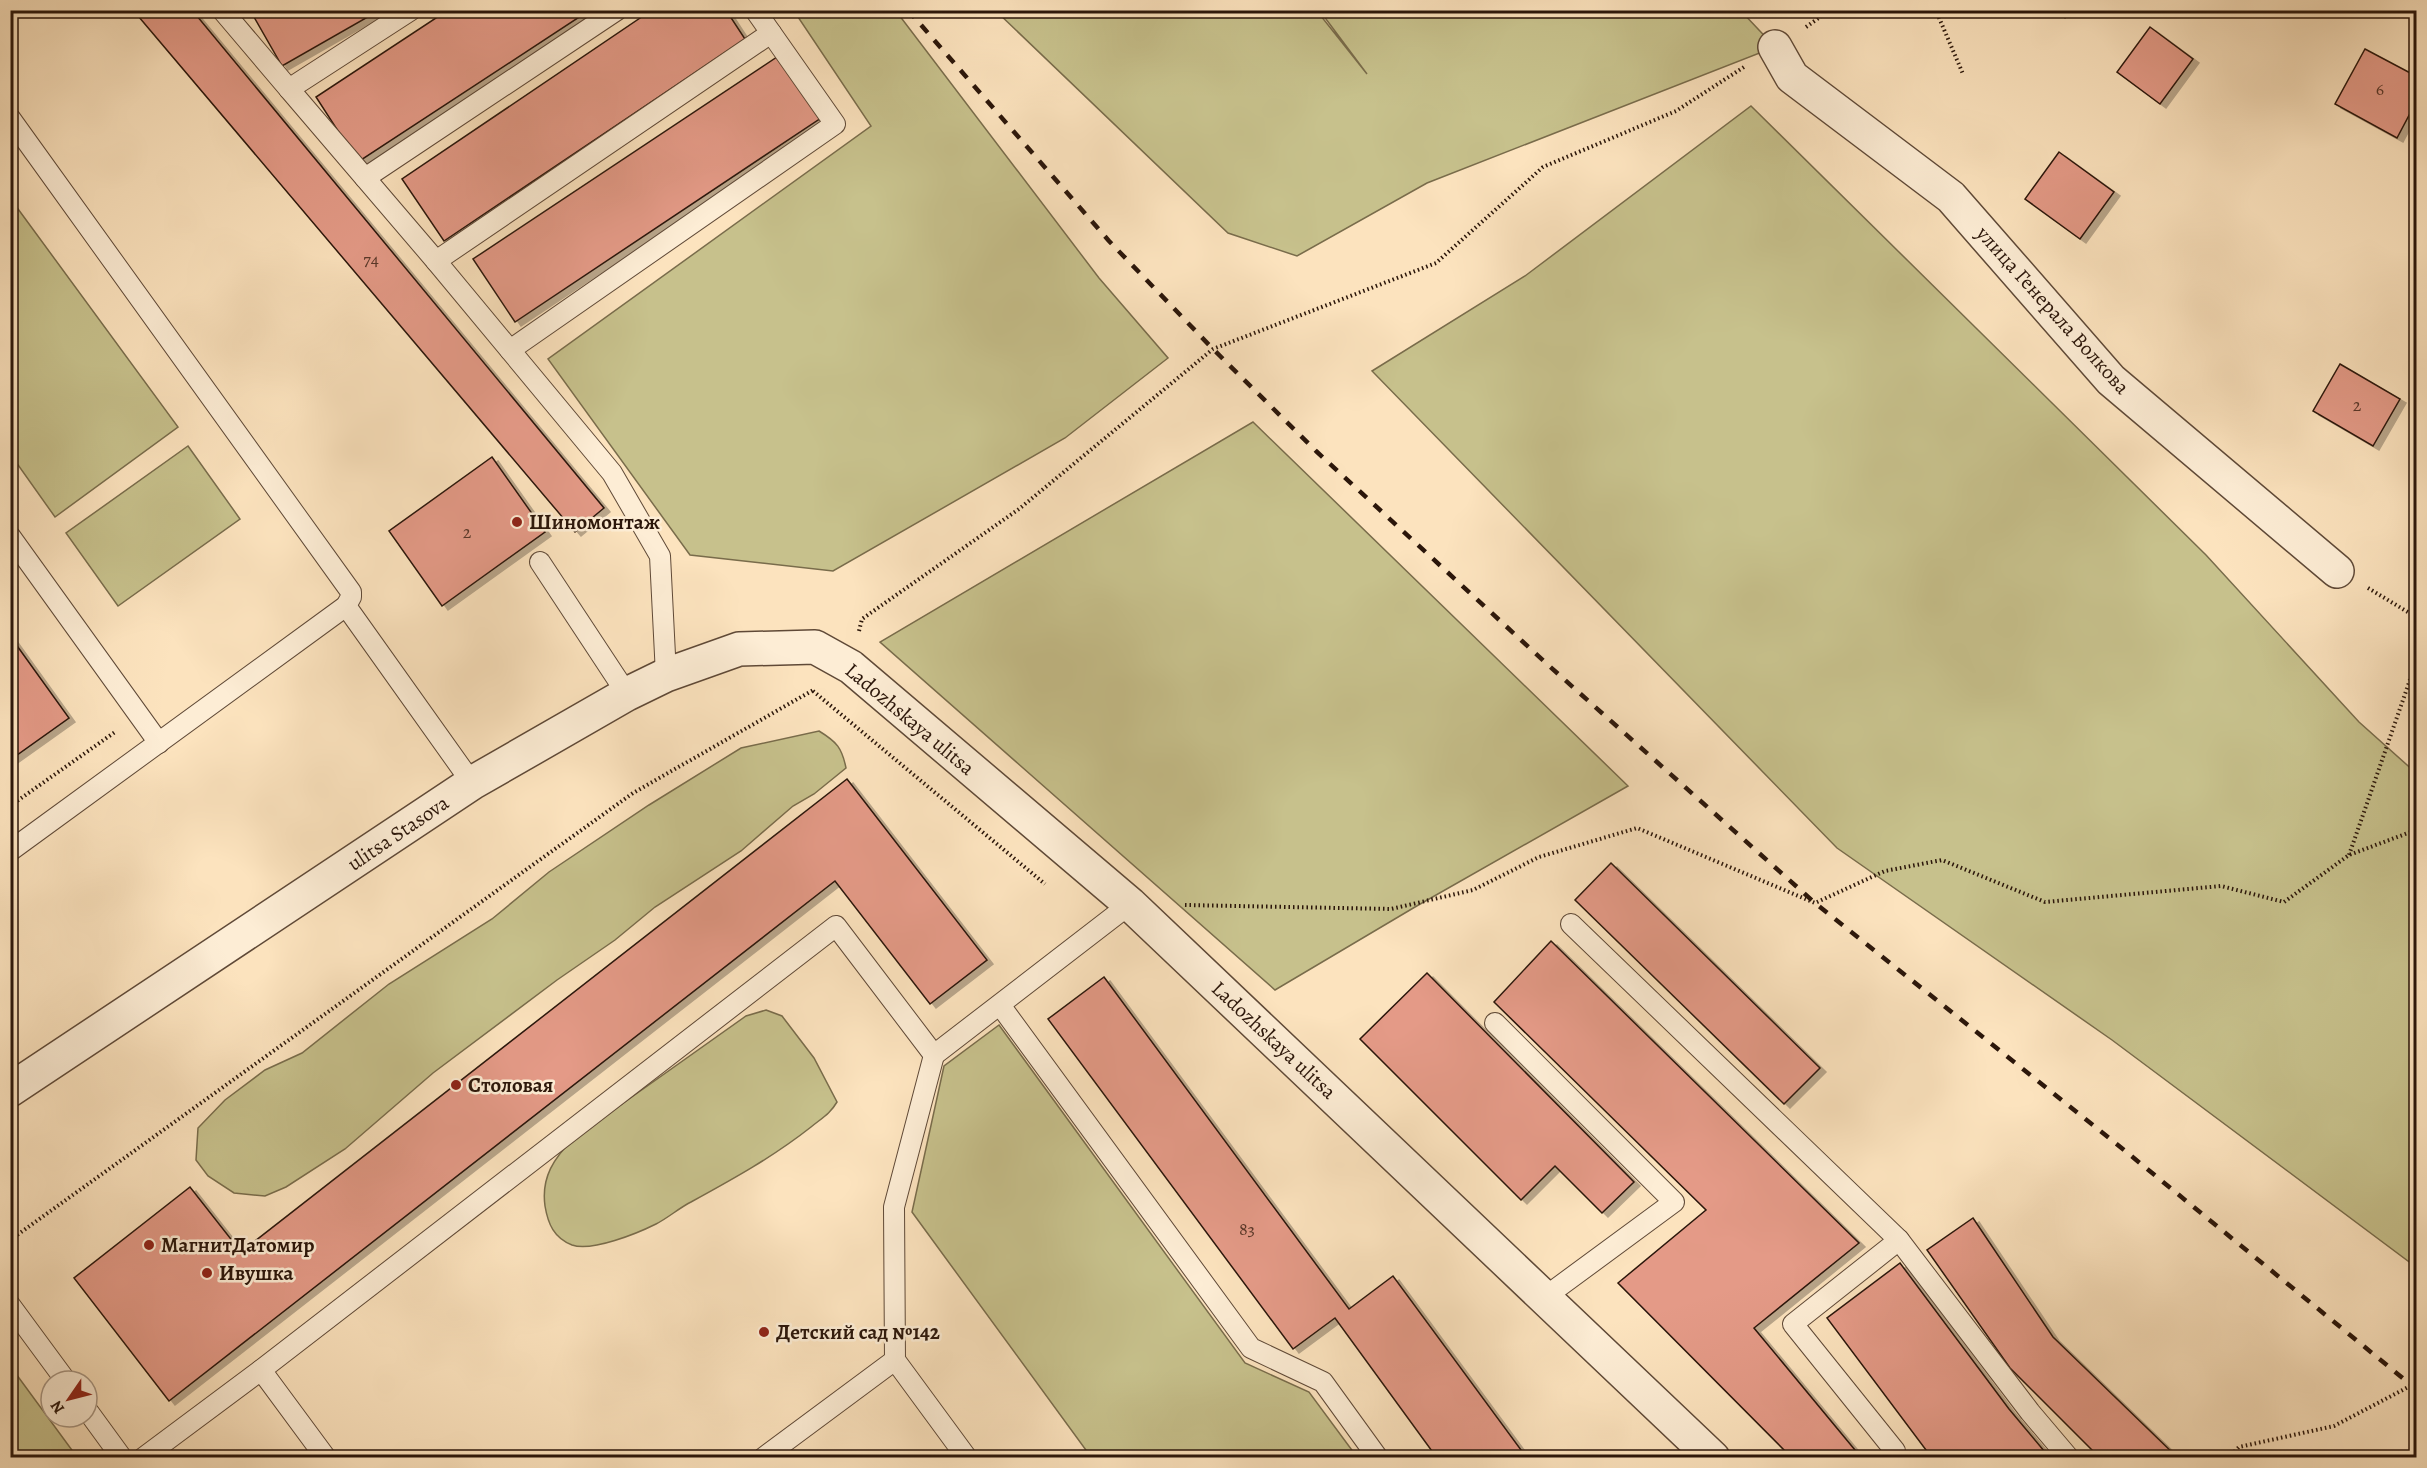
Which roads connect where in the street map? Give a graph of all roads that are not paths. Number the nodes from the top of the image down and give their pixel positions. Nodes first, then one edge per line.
1 (222, 10) edge
2 (411, 10) edge
3 (617, 10) edge
4 (755, 10) edge
5 (771, 33) junction
6 (1775, 47) road end
7 (289, 89) junction
8 (10, 118) edge
9 (365, 178) junction
10 (436, 261) junction
11 (510, 350) junction
12 (10, 536) edge
13 (540, 562) dead end
14 (2337, 571) road end
15 (346, 606) junction
16 (815, 647) joint
17 (666, 675) junction
18 (627, 694) junction
19 (159, 743) junction
20 (472, 783) junction
21 (10, 851) edge
22 (1130, 904) junction
23 (1570, 924) dead end
24 (1000, 1005) junction
25 (1495, 1023) dead end
26 (934, 1055) junction
27 (10, 1089) edge
28 (1899, 1240) junction
29 (1545, 1297) junction
30 (10, 1305) edge
31 (895, 1360) junction
32 (57, 1369) edge
33 (261, 1370) junction
34 (99, 1426) edge
35 (122, 1458) edge
36 (143, 1458) edge
37 (326, 1458) edge
38 (763, 1458) edge
39 (967, 1458) edge
40 (1378, 1458) edge
41 (1713, 1458) edge
42 (1888, 1458) edge
43 (2069, 1458) edge

1 - 7 lane
2 - 7 lane
3 - 9 lane
4 - 5 lane
5 - 10 lane
5 - 11 lane
6 - 14 street, улица Генерала Волкова
7 - 9 lane
8 - 15 lane
9 - 10 lane
10 - 11 lane
11 - 17 lane
12 - 19 lane
13 - 18 lane
15 - 19 lane
15 - 20 lane
16 - 17 street, ulitsa Stasova
16 - 22 street, Ladozhskaya ulitsa
17 - 18 street, ulitsa Stasova
18 - 20 street, ulitsa Stasova
19 - 21 lane
20 - 27 street, ulitsa Stasova
22 - 24 lane
22 - 29 street, Ladozhskaya ulitsa
23 - 28 lane
24 - 26 lane
24 - 40 lane
25 - 29 lane
26 - 31 lane
26 - 33 lane
28 - 42 lane
28 - 43 lane
29 - 41 street, Ladozhskaya ulitsa
30 - 32 lane
31 - 38 lane
31 - 39 lane
33 - 36 lane
33 - 37 lane
34 - 35 lane

